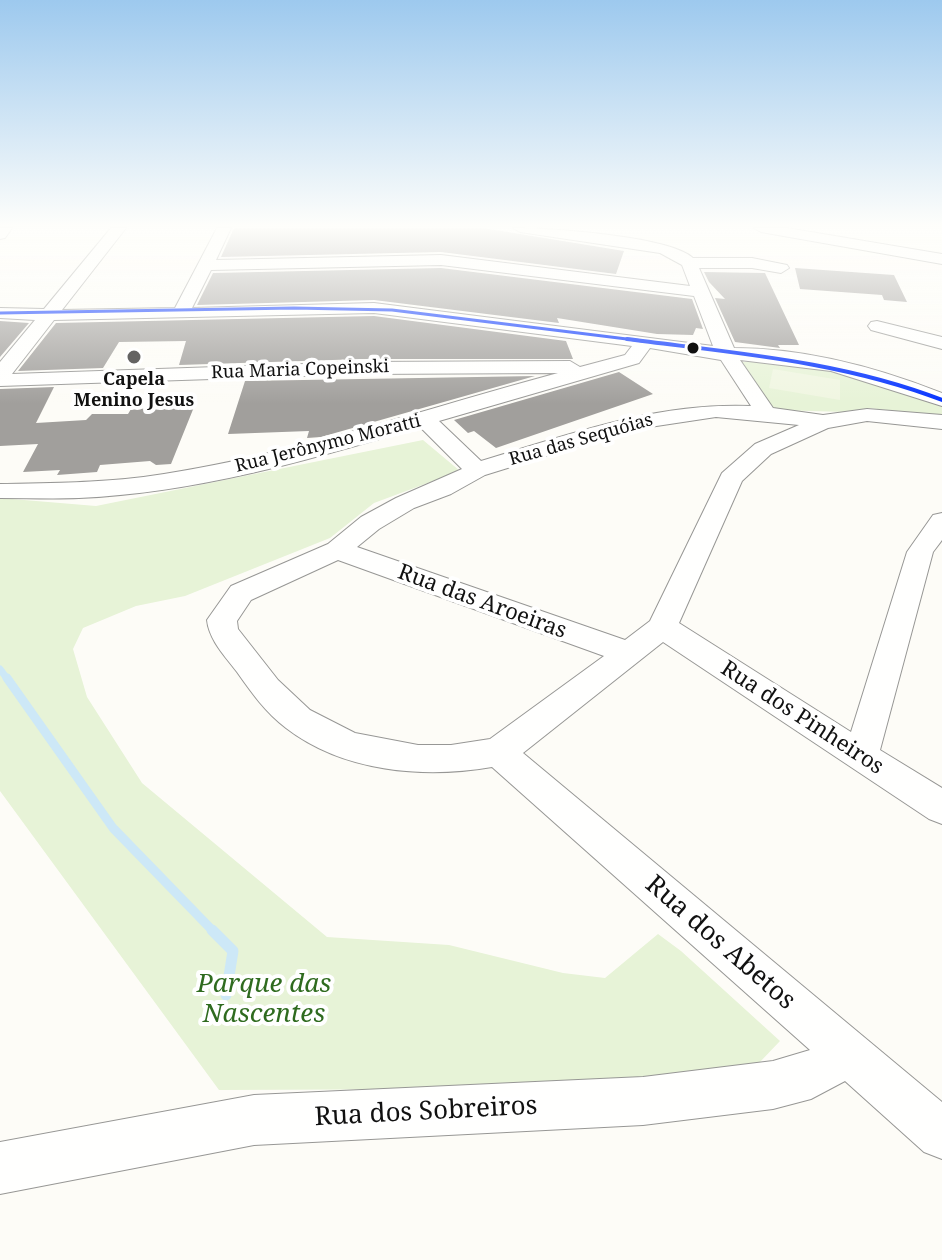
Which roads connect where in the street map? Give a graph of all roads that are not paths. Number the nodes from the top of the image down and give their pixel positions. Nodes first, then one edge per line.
1 (73, 287) edge
2 (194, 287) edge
3 (657, 287) edge
4 (697, 287) edge
5 (699, 292) junction
6 (0, 313) edge
7 (181, 313) junction
8 (51, 315) junction
9 (877, 326) dead end
10 (942, 343) edge
11 (637, 348) junction
12 (726, 353) junction
13 (600, 367) junction
14 (0, 377) edge
15 (942, 400) edge
16 (766, 413) junction
17 (424, 419) junction
18 (823, 422) junction
19 (942, 422) edge
20 (477, 470) junction
21 (0, 491) edge
22 (942, 521) edge
23 (337, 550) junction
24 (662, 627) junction
25 (628, 653) junction
26 (498, 752) junction
27 (861, 757) junction
28 (942, 808) edge
29 (848, 1054) junction
30 (942, 1134) edge
31 (0, 1168) edge

1 - 8 street
2 - 7 street
3 - 5 street
4 - 5 street
5 - 12 street
6 - 8 street
7 - 8 street
7 - 11 street
8 - 14 street
9 - 10 street
11 - 12 street
11 - 13 street, Rua Jerônymo Moratti
12 - 15 street
12 - 16 street
13 - 14 street, Rua Maria Copeinski
13 - 17 street, Rua Jerônymo Moratti
16 - 18 street, Rua das Sequóias
16 - 20 street, Rua das Sequóias
17 - 20 street
17 - 21 street, Rua Jerônymo Moratti
18 - 19 street, Rua das Sequóias
18 - 24 street
20 - 23 street, Rua das Sequóias
22 - 27 street
23 - 25 street, Rua das Aroeiras
23 - 26 street, Rua das Sequóias
24 - 25 street
24 - 27 street, Rua dos Pinheiros
25 - 26 street
26 - 29 street, Rua dos Abetos
27 - 28 street, Rua dos Pinheiros
29 - 30 street, Rua dos Abetos
29 - 31 street, Rua dos Sobreiros

